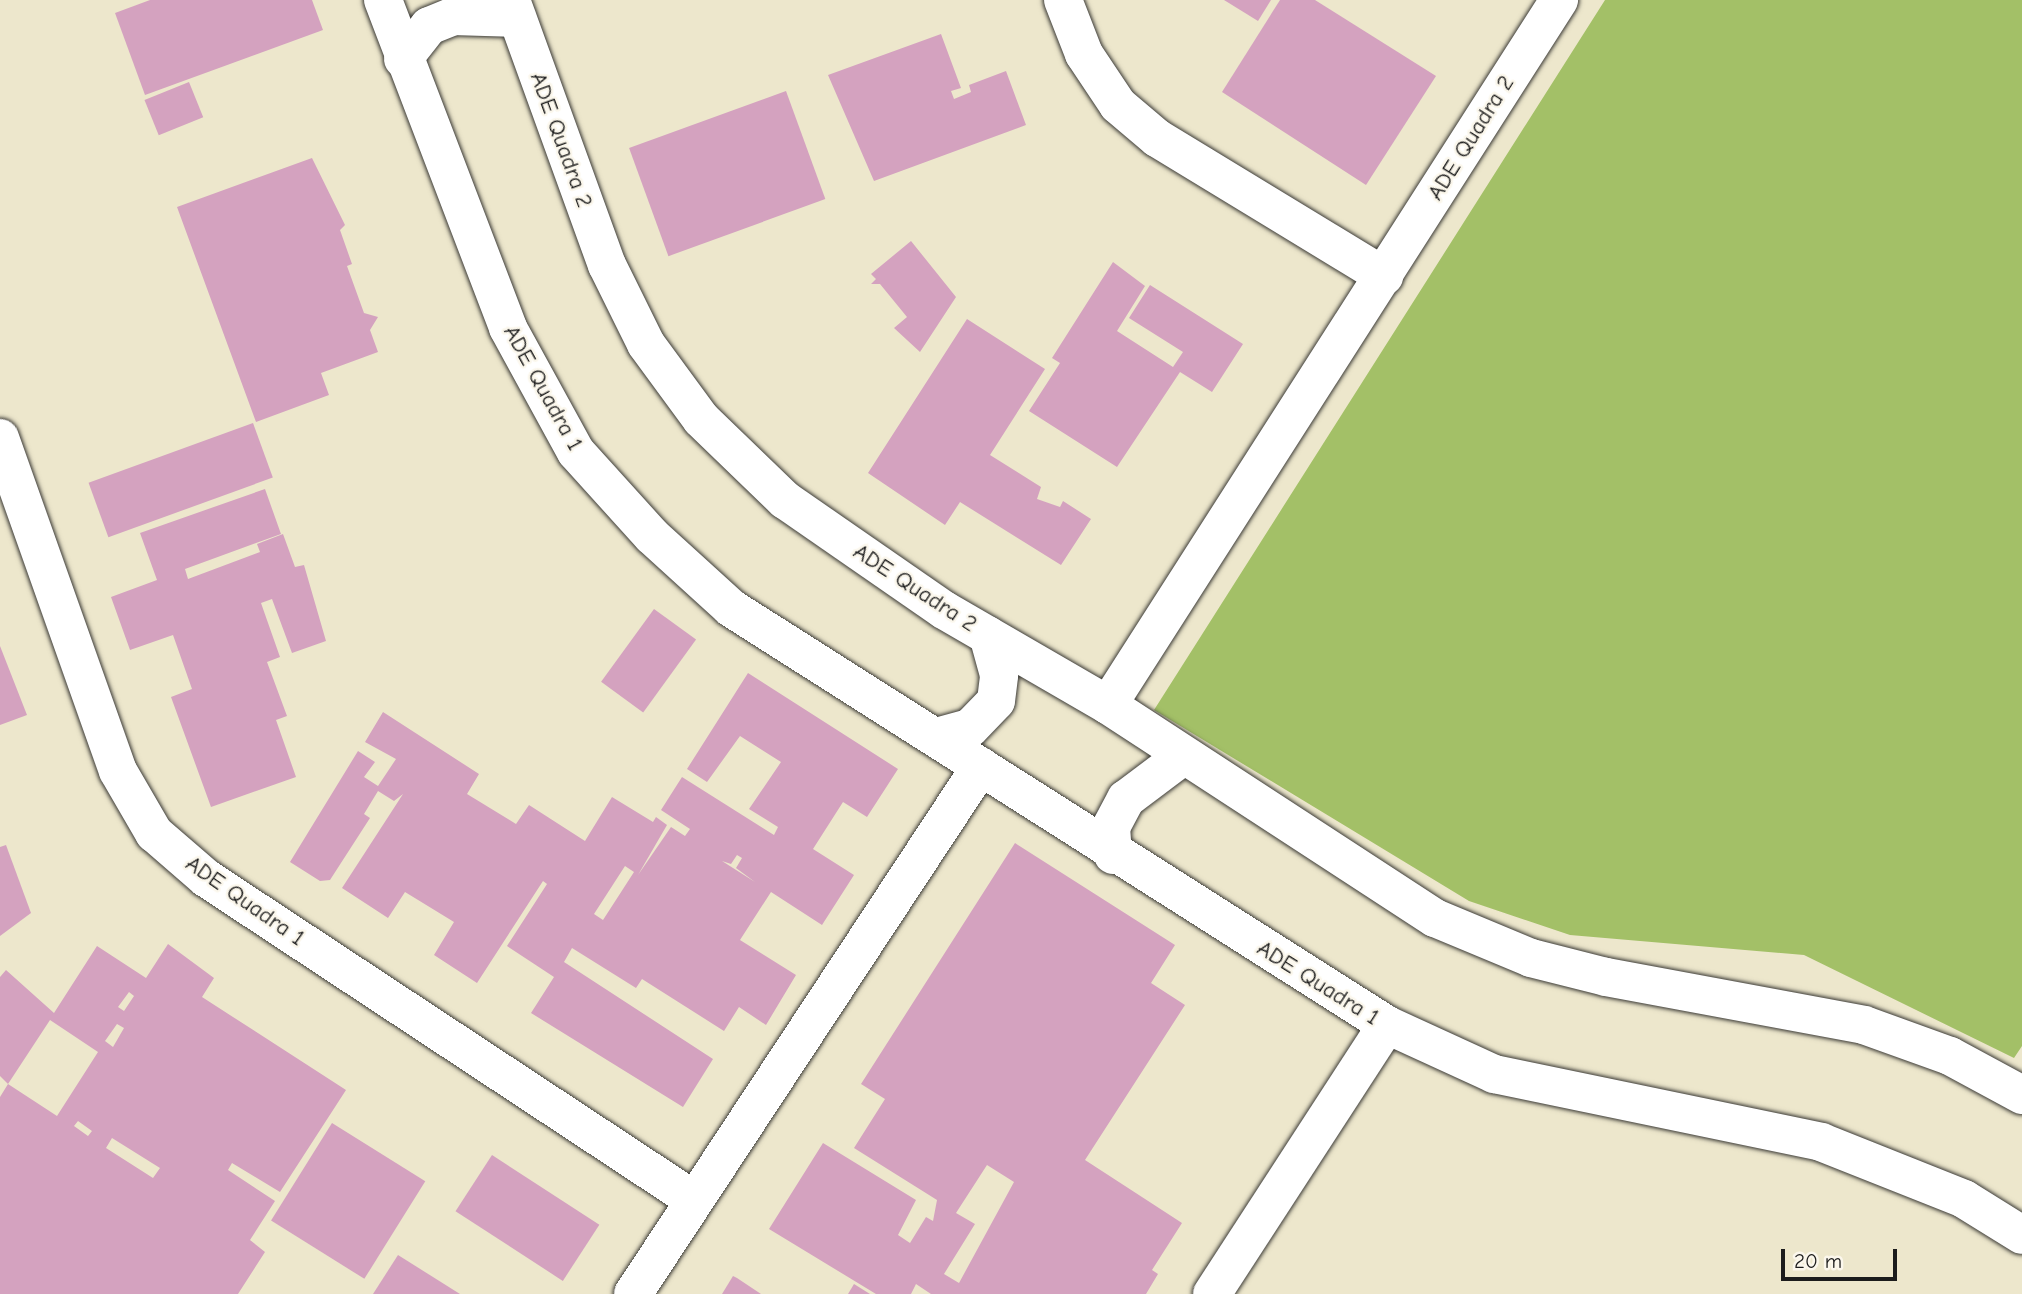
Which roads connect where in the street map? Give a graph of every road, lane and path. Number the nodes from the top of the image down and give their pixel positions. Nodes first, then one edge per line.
1 (383, 0) edge
2 (1063, 0) edge
3 (1559, 0) edge
4 (514, 9) edge
5 (403, 59) junction
6 (1384, 276) junction
7 (0, 438) edge
8 (988, 635) junction
9 (1108, 705) junction
10 (936, 737) junction
11 (1183, 757) junction
12 (981, 766) junction
13 (1113, 855) junction
14 (1387, 1026) junction
15 (2022, 1095) edge
16 (694, 1200) junction
17 (2022, 1235) edge
18 (633, 1294) edge
19 (1212, 1294) edge

1 - 5 street, ADE Quadra 1
2 - 6 street
3 - 6 street, ADE Quadra 2
4 - 5 street
4 - 8 street, ADE Quadra 2
5 - 10 street, ADE Quadra 1
6 - 9 street, ADE Quadra 2
7 - 16 street, ADE Quadra 1
8 - 9 street, ADE Quadra 2
8 - 10 street
9 - 11 street
10 - 12 street, ADE Quadra 1
11 - 13 street
11 - 15 street
12 - 13 street, ADE Quadra 1
12 - 16 street
13 - 14 street, ADE Quadra 1
14 - 17 street
14 - 19 street, ADE Quadra 1
16 - 18 street

